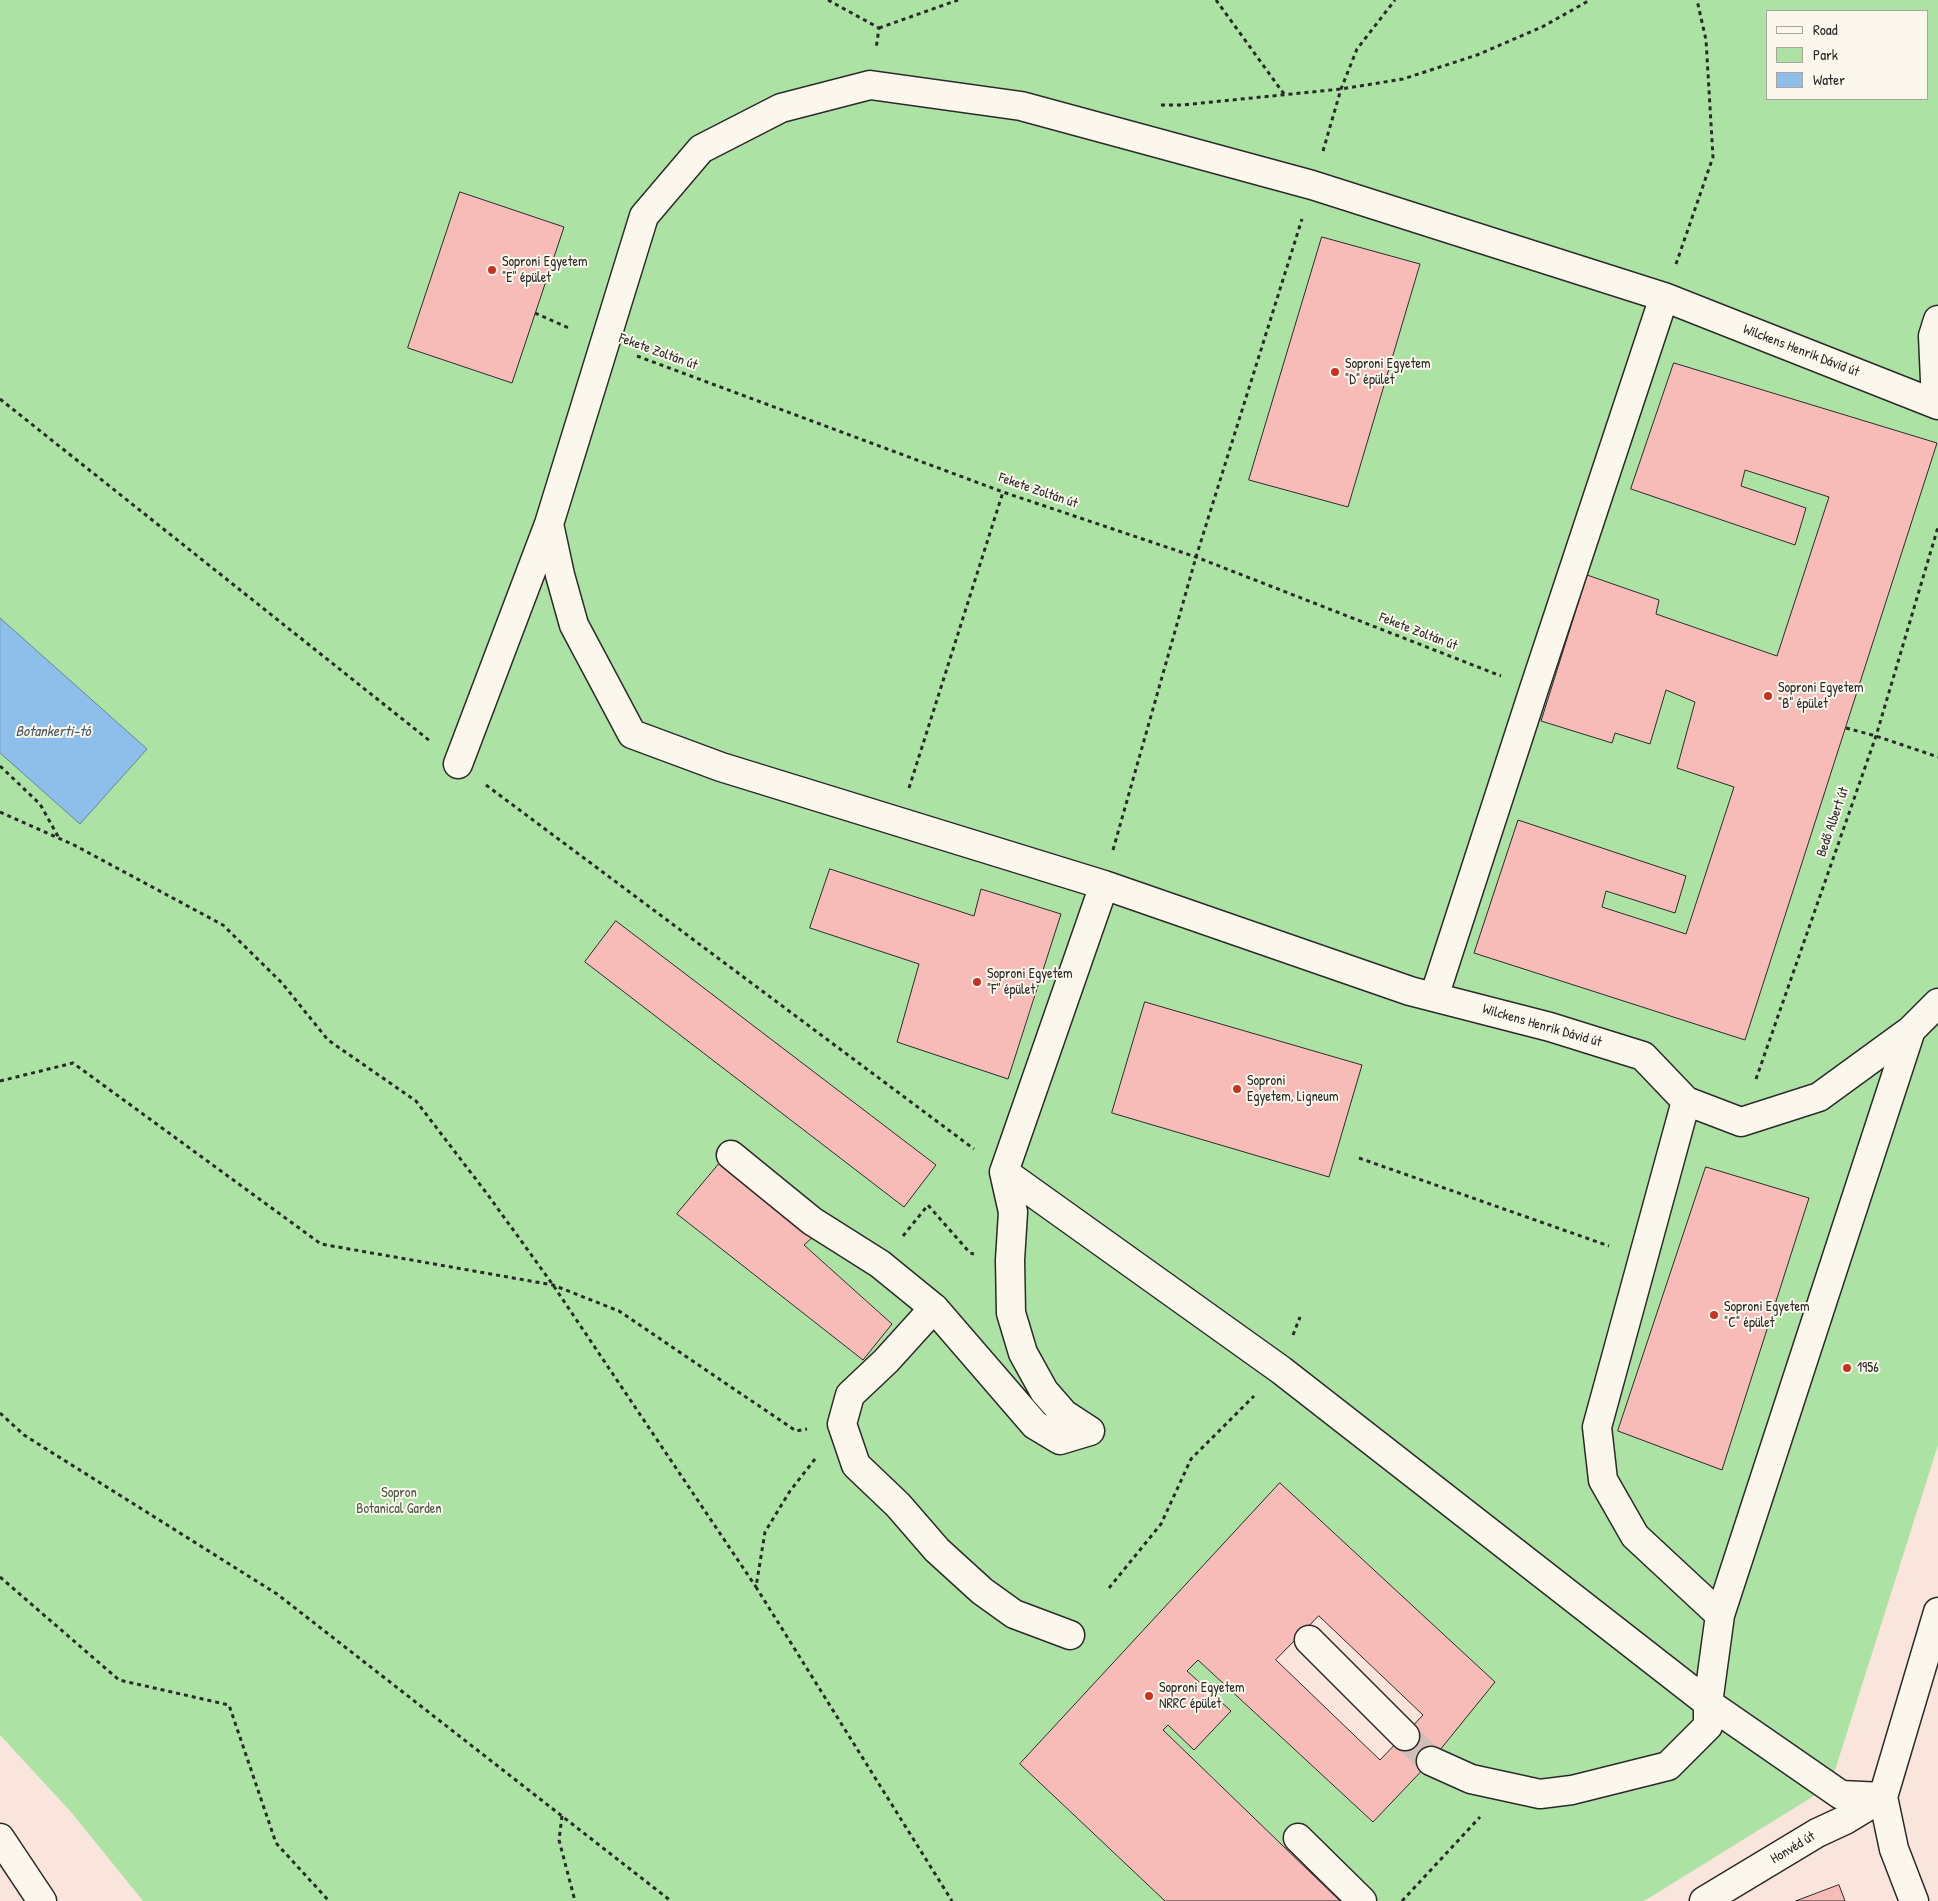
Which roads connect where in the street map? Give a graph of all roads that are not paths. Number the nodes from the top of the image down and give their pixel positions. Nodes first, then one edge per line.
1 (1664, 297) junction
2 (1938, 320) edge
3 (1937, 404) edge
4 (549, 524) junction
5 (458, 764) road end
6 (1104, 884) junction
7 (1434, 997) junction
8 (1938, 1004) edge
9 (1911, 1030) junction
10 (1686, 1102) junction
11 (731, 1155) dead end
12 (1004, 1172) junction
13 (934, 1308) junction
14 (1938, 1612) edge
15 (1720, 1615) junction
16 (1070, 1635) dead end
17 (1309, 1640) dead end
18 (1708, 1703) junction
19 (1405, 1736) tunnel mouth
20 (1431, 1761) tunnel mouth
21 (1883, 1797) junction
22 (0, 1838) edge
23 (1298, 1838) dead end
24 (42, 1901) edge
25 (1362, 1901) edge
26 (1704, 1901) edge
27 (1914, 1901) edge

1 - 3 street, Wilckens Henrik Dávid út
1 - 4 street, Wilckens Henrik Dávid út
1 - 7 street
2 - 3 street
4 - 5 street
4 - 6 street, Wilckens Henrik Dávid út
6 - 7 street, Wilckens Henrik Dávid út
6 - 12 street
7 - 10 street, Wilckens Henrik Dávid út
8 - 9 street
9 - 10 street, Wilckens Henrik Dávid út
9 - 15 street
10 - 15 street
11 - 13 street
12 - 13 street
12 - 18 street
13 - 16 street
14 - 21 street
15 - 18 street
17 - 19 street
18 - 20 street
18 - 21 street
21 - 26 street, Honvéd út
21 - 27 street
22 - 24 street
23 - 25 street

